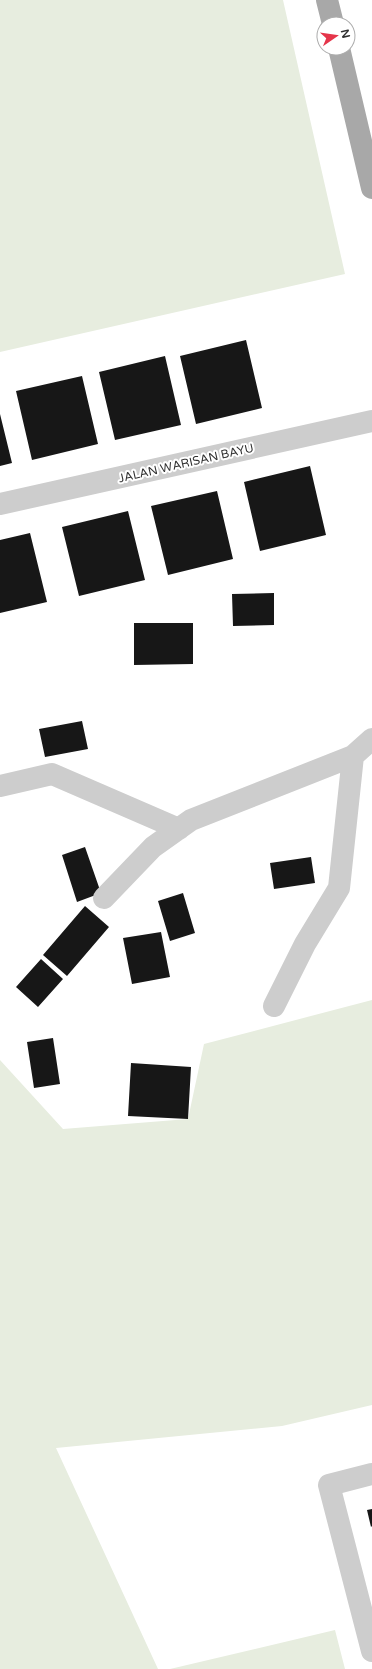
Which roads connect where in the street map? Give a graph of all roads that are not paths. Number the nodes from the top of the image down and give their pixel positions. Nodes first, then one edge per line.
1 (327, 0) edge
2 (331, 16) edge
3 (341, 56) edge
4 (372, 188) edge
5 (372, 421) edge
6 (0, 504) edge
7 (372, 739) edge
8 (353, 756) junction
9 (0, 786) edge
10 (179, 829) junction
11 (104, 898) dead end
12 (274, 1006) dead end
13 (372, 1474) edge
14 (372, 1651) edge

1 - 2 main road
3 - 4 main road
5 - 6 street, JALAN WARISAN BAYU
7 - 8 street
8 - 10 street
8 - 12 street
9 - 10 street
10 - 11 street
13 - 14 street

